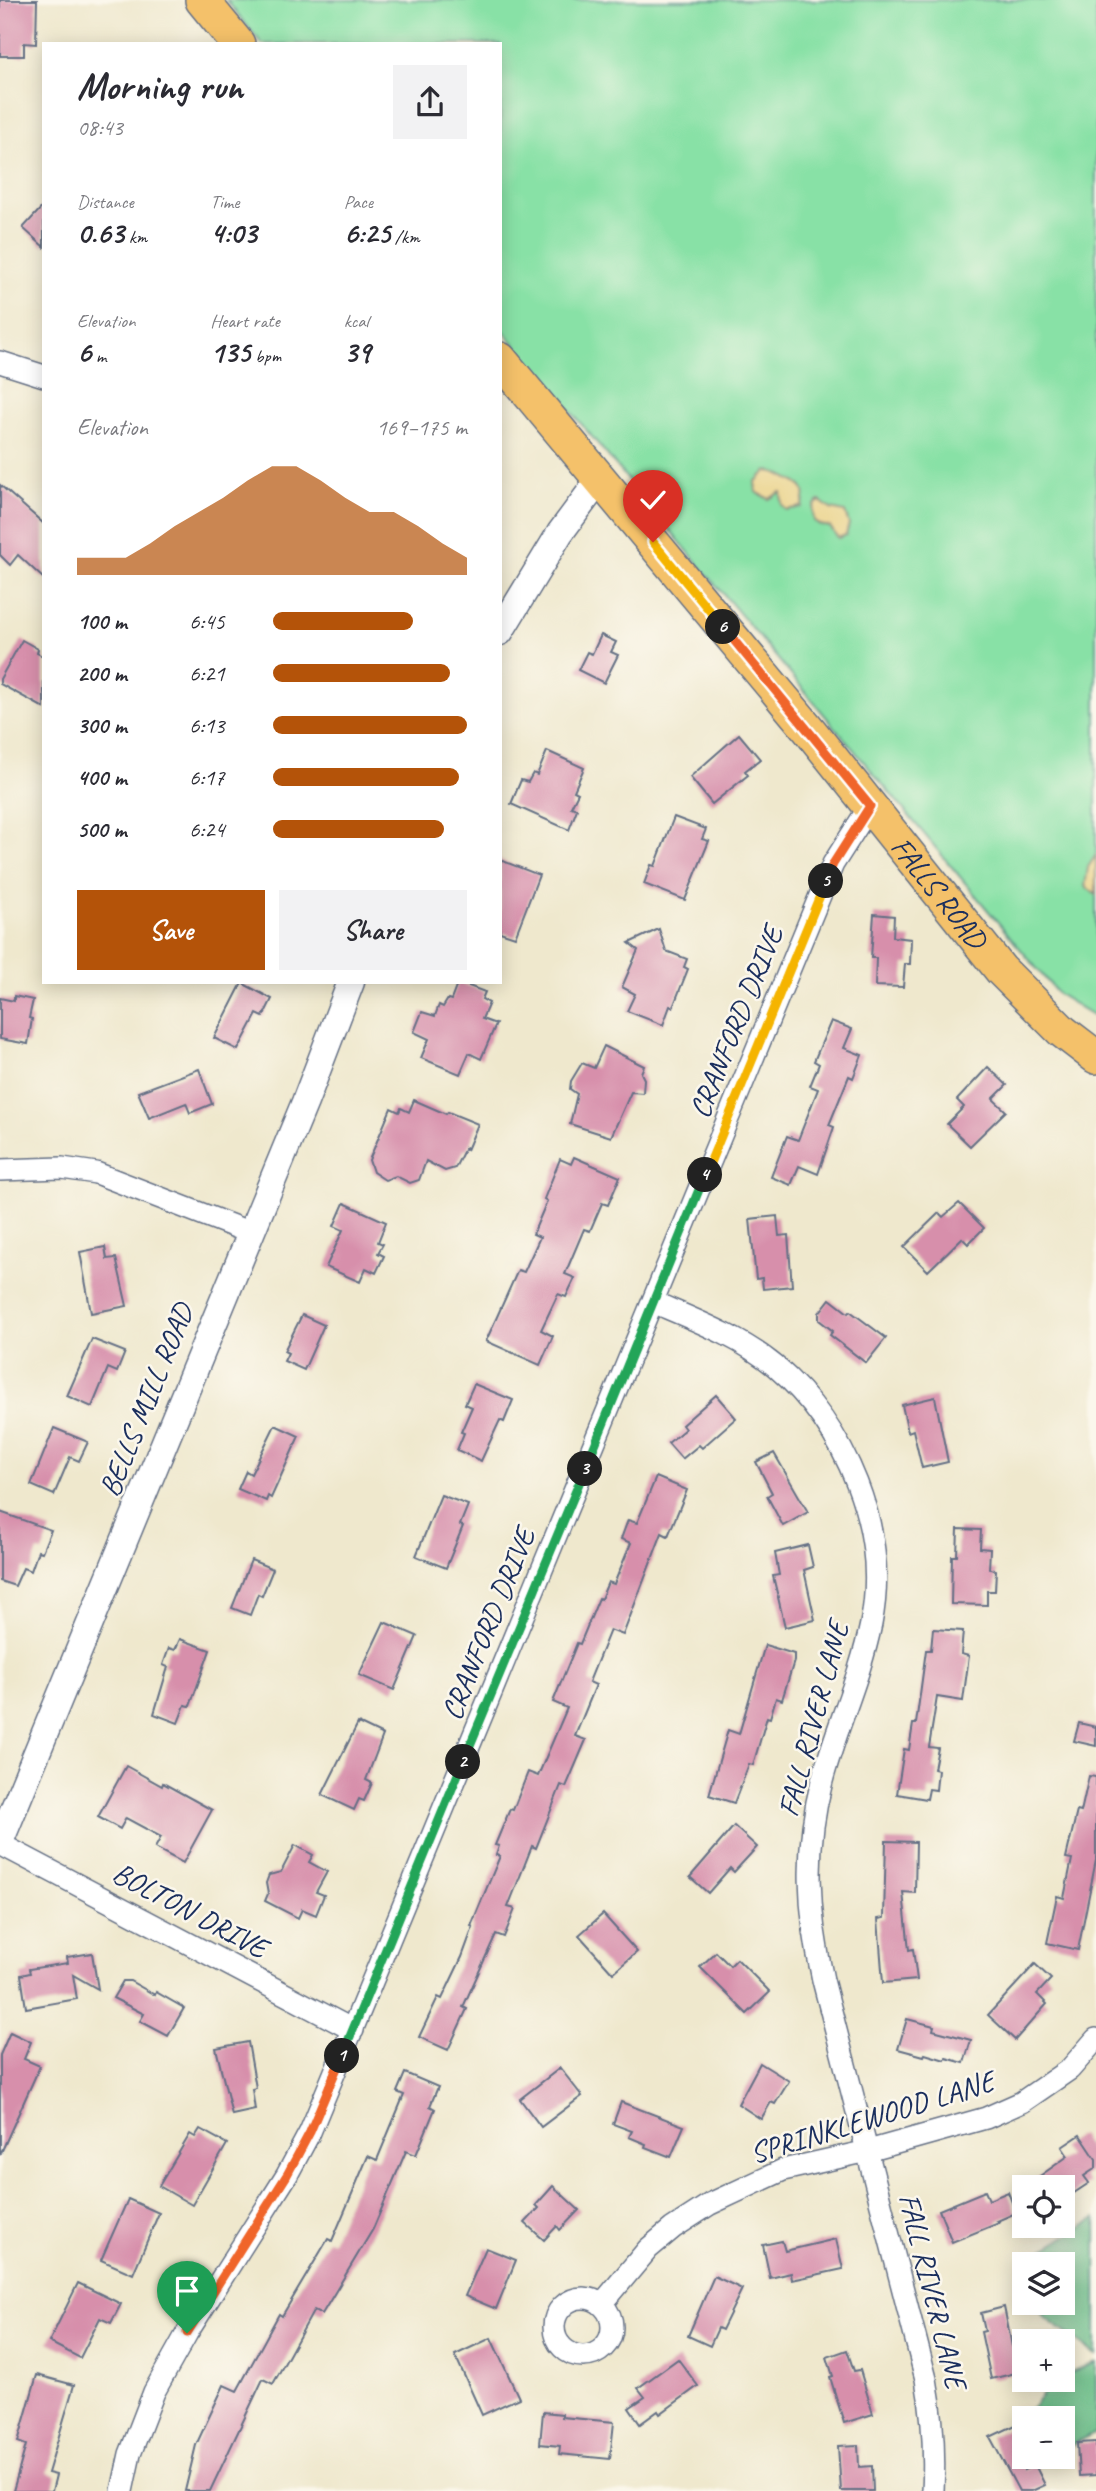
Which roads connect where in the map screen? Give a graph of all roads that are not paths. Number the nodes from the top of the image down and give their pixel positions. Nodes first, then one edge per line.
1 (202, 0) edge
2 (236, 42) edge
3 (502, 361) edge
4 (0, 362) edge
5 (42, 375) edge
6 (600, 479) junction
7 (502, 629) edge
8 (870, 806) junction
9 (350, 984) edge
10 (1096, 1057) edge
11 (0, 1170) edge
12 (251, 1233) junction
13 (653, 1302) junction
14 (0, 1843) edge
15 (353, 2029) junction
16 (1096, 2039) edge
17 (868, 2151) junction
18 (602, 2304) dead end
19 (122, 2491) edge
20 (933, 2491) edge

1 - 2 main road
3 - 6 main road, FALLS ROAD
4 - 5 street
6 - 7 street
6 - 8 main road, FALLS ROAD
8 - 10 main road, FALLS ROAD
8 - 13 street, CRANFORD DRIVE
9 - 12 street, BELLS MILL ROAD
11 - 12 street
12 - 14 street, BELLS MILL ROAD
13 - 15 street, CRANFORD DRIVE
13 - 17 street, FALL RIVER LANE
14 - 15 street, BOLTON DRIVE
15 - 19 street, CRANFORD DRIVE
16 - 17 street, SPRINKLEWOOD LANE
17 - 18 street, SPRINKLEWOOD LANE
17 - 20 street, FALL RIVER LANE

